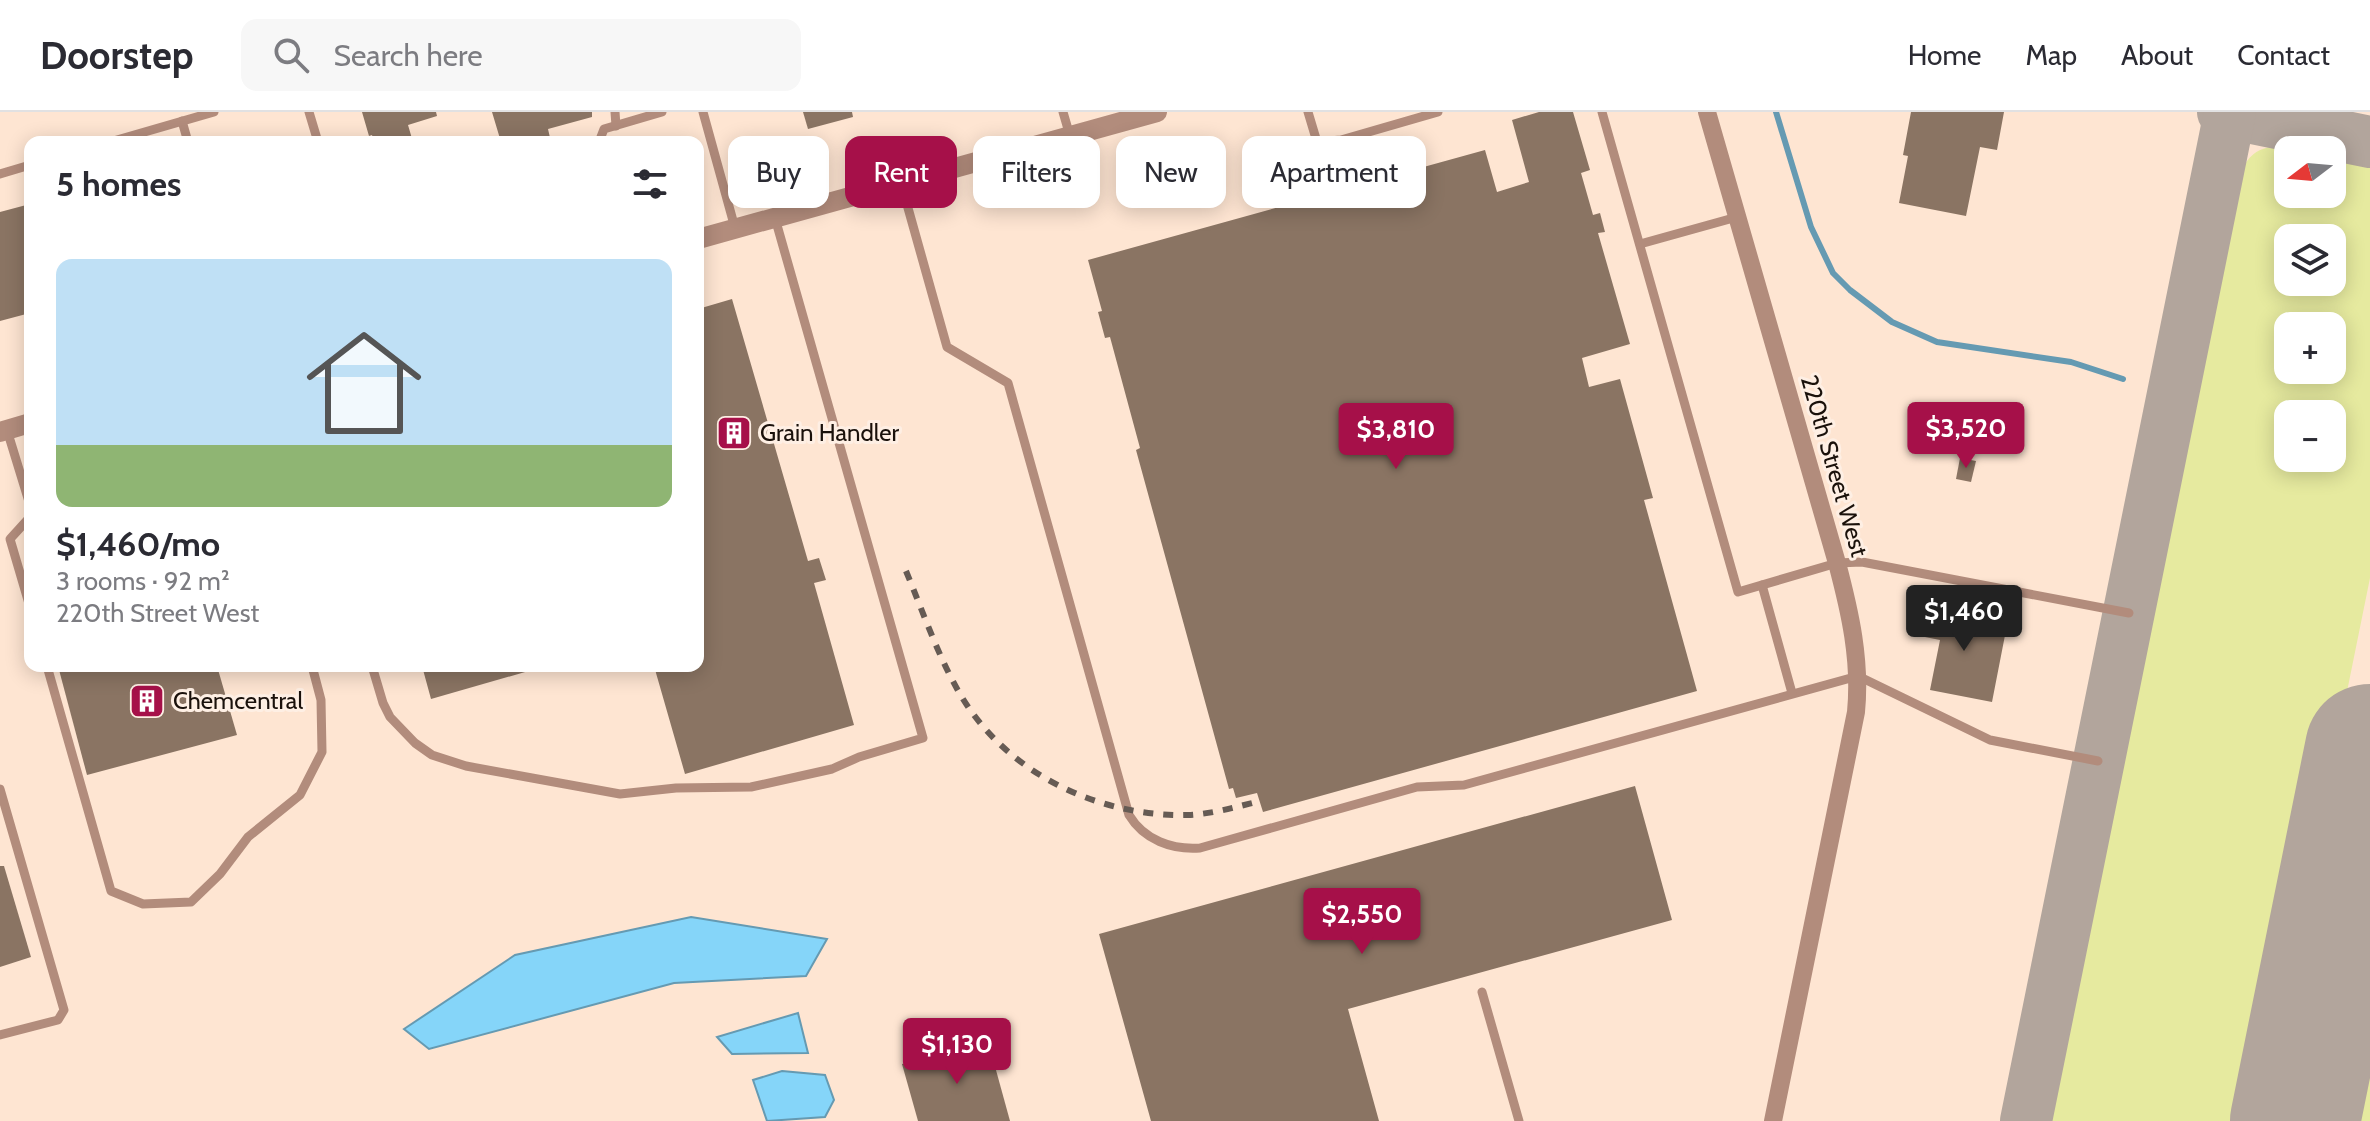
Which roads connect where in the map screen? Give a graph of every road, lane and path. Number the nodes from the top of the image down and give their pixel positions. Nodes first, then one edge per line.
1 (214, 112) edge
2 (309, 112) edge
3 (615, 112) edge
4 (662, 112) edge
5 (703, 112) edge
6 (1063, 112) edge
7 (1157, 112) edge
8 (1308, 112) edge
9 (1438, 112) edge
10 (1602, 112) edge
11 (1707, 112) edge
12 (182, 121) junction
13 (616, 126) junction
14 (131, 136) edge
15 (186, 136) edge
16 (316, 136) edge
17 (601, 136) edge
18 (1070, 136) joint
19 (24, 167) edge
20 (0, 174) edge
21 (845, 199) edge
22 (908, 208) edge
23 (1737, 217) junction
24 (775, 218) junction
25 (735, 229) junction
26 (704, 237) edge
27 (1640, 244) junction
28 (24, 425) edge
29 (4, 431) edge
30 (24, 488) edge
31 (24, 524) edge
32 (1837, 563) junction
33 (1762, 585) junction
34 (24, 587) edge
35 (2129, 613) dead end
36 (49, 672) edge
37 (314, 672) edge
38 (374, 672) edge
39 (1858, 676) junction
40 (1792, 693) junction
41 (2098, 761) dead end
42 (0, 789) edge
43 (1482, 992) dead end
44 (0, 1035) edge
45 (1519, 1121) edge
46 (1773, 1121) edge

1 - 12 lane
2 - 16 lane
3 - 13 lane
4 - 13 lane
5 - 25 lane
6 - 18 lane
7 - 18 street
8 - 9 lane
10 - 27 lane
11 - 23 street, 220th Street West
12 - 14 lane
12 - 15 lane
13 - 17 lane
19 - 20 lane
21 - 24 street
22 - 40 lane
23 - 27 lane
23 - 32 street, 220th Street West
24 - 25 street
24 - 38 lane
25 - 26 street
27 - 33 lane
28 - 29 street
29 - 30 lane
31 - 34 lane
32 - 33 lane
32 - 35 lane
32 - 39 street, 220th Street West
33 - 40 lane
36 - 37 lane
39 - 40 lane
39 - 41 lane
39 - 46 street, 220th Street West
42 - 44 lane
43 - 45 lane

